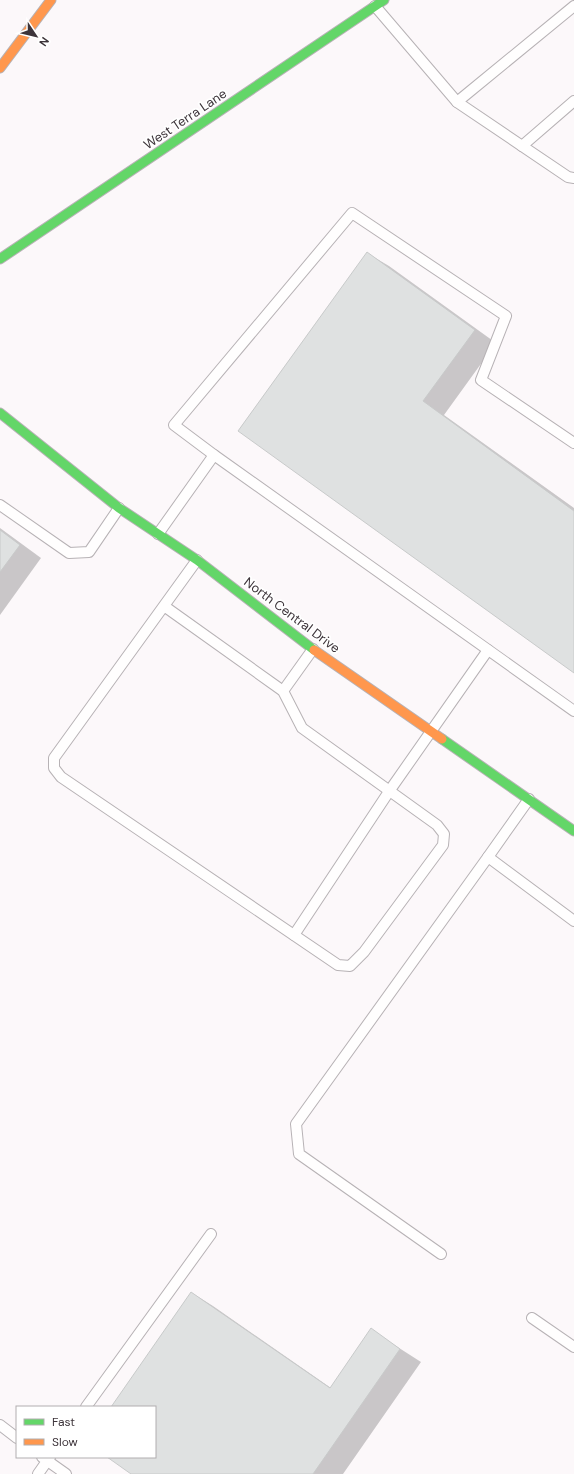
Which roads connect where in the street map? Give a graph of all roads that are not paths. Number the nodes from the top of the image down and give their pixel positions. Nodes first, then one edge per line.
1 (51, 0) edge
2 (384, 0) edge
3 (375, 6) junction
4 (574, 6) edge
5 (0, 68) edge
6 (574, 101) edge
7 (456, 102) junction
8 (522, 146) junction
9 (574, 178) edge
10 (0, 259) edge
11 (0, 413) edge
12 (574, 443) edge
13 (214, 455) junction
14 (0, 506) edge
15 (119, 508) junction
16 (158, 534) junction
17 (197, 560) junction
18 (164, 606) junction
19 (313, 649) junction
20 (488, 650) junction
21 (283, 691) junction
22 (574, 712) edge
23 (431, 731) junction
24 (390, 790) junction
25 (529, 799) junction
26 (574, 831) edge
27 (488, 857) junction
28 (574, 921) edge
29 (294, 935) junction
30 (211, 1234) dead end
31 (441, 1254) dead end
32 (532, 1318) dead end
33 (574, 1347) edge
34 (87, 1406) edge
35 (0, 1425) edge
36 (16, 1437) edge
37 (47, 1458) edge
38 (38, 1474) edge
39 (66, 1474) edge

1 - 5 main road
2 - 3 main road, West Terra Lane
3 - 7 lane
3 - 10 main road, West Terra Lane
4 - 7 lane
6 - 8 lane
7 - 8 lane
8 - 9 lane
11 - 15 main road, North Central Drive
12 - 13 lane
13 - 16 lane
13 - 20 lane
14 - 15 lane
15 - 16 main road, North Central Drive
16 - 17 main road, North Central Drive
17 - 18 lane
17 - 19 main road, North Central Drive
18 - 21 lane
18 - 29 lane
19 - 21 lane
19 - 23 main road, North Central Drive
20 - 22 lane
20 - 23 lane
21 - 24 lane
23 - 24 lane
23 - 25 main road, North Central Drive
24 - 29 lane
24 - 29 lane
25 - 26 main road, North Central Drive
25 - 27 lane
27 - 28 lane
27 - 31 lane
30 - 34 lane
32 - 33 lane
35 - 36 lane
37 - 38 lane
37 - 39 lane

